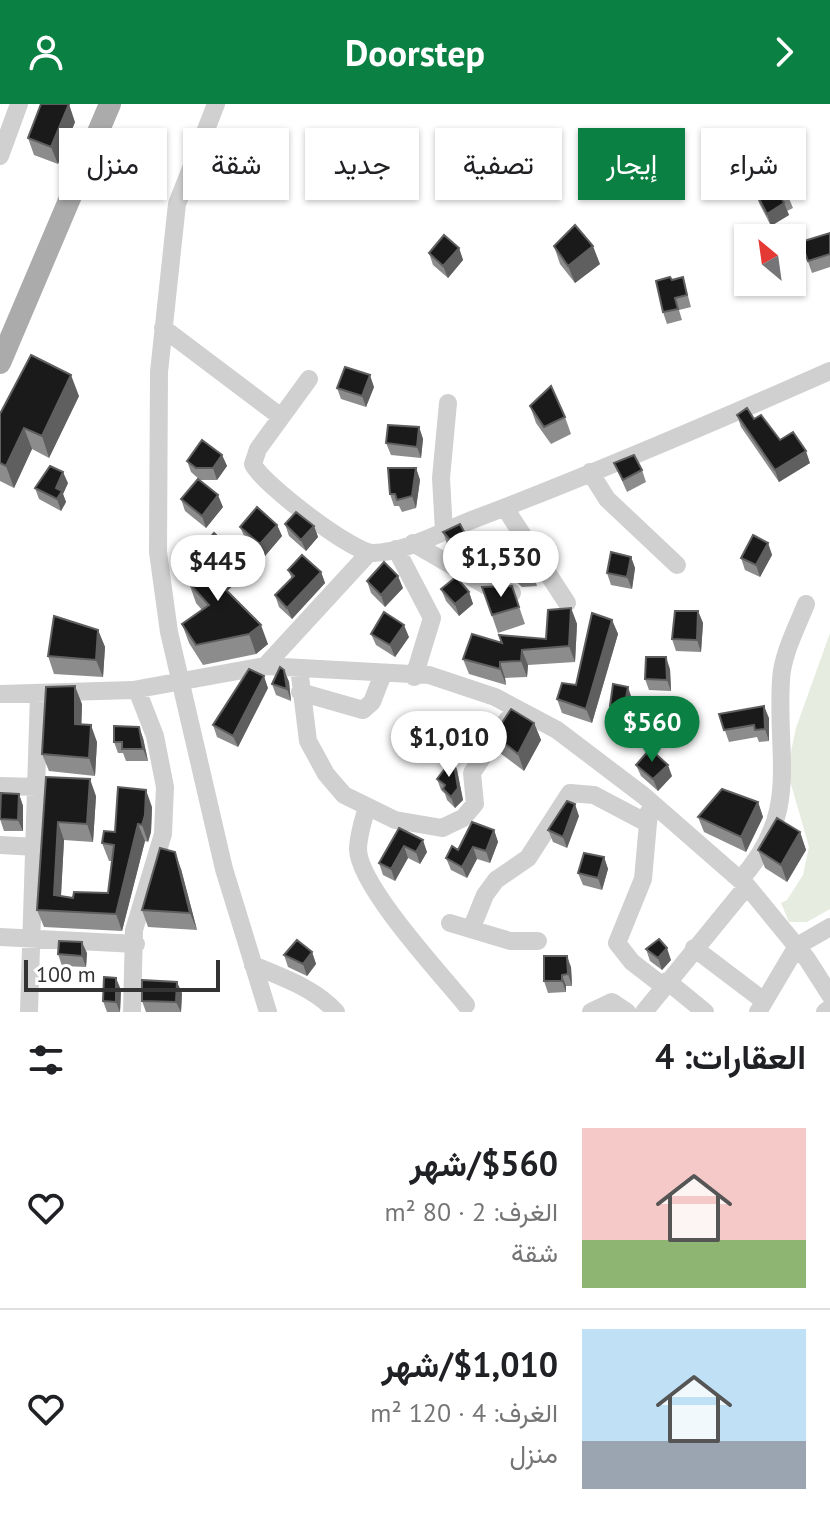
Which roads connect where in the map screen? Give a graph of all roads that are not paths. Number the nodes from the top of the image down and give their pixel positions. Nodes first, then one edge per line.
1 (19, 104) edge
2 (97, 104) edge
3 (110, 104) edge
4 (216, 104) edge
5 (0, 156) edge
6 (163, 328) junction
7 (0, 329) edge
8 (0, 363) edge
9 (830, 371) edge
10 (309, 379) dead end
11 (448, 403) dead end
12 (281, 417) junction
13 (590, 472) junction
14 (505, 508) junction
15 (444, 531) junction
16 (405, 546) junction
17 (369, 553) junction
18 (677, 565) dead end
19 (512, 593) edge
20 (567, 603) dead end
21 (806, 604) dead end
22 (265, 666) junction
23 (299, 668) junction
24 (383, 674) junction
25 (414, 677) junction
26 (181, 682) junction
27 (141, 689) junction
28 (300, 692) junction
29 (0, 694) edge
30 (39, 694) junction
31 (515, 708) junction
32 (0, 786) edge
33 (38, 787) junction
34 (650, 802) junction
35 (367, 807) junction
36 (647, 823) junction
37 (0, 845) edge
38 (36, 847) junction
39 (743, 883) junction
40 (450, 923) dead end
41 (472, 927) junction
42 (830, 927) edge
43 (0, 937) edge
44 (34, 939) junction
45 (538, 941) dead end
46 (136, 944) junction
47 (797, 946) junction
48 (694, 948) junction
49 (253, 965) junction
50 (665, 983) junction
51 (828, 988) edge
52 (466, 1005) dead end
53 (761, 1006) edge
54 (830, 1008) edge
55 (29, 1012) edge
56 (132, 1012) edge
57 (268, 1012) edge
58 (336, 1012) edge
59 (591, 1012) edge
60 (627, 1012) edge
61 (644, 1012) edge
62 (705, 1012) edge
63 (825, 1012) edge

1 - 5 street
2 - 7 main road
3 - 8 main road
4 - 6 street
6 - 12 street
6 - 26 street
9 - 13 street
10 - 12 street
11 - 15 street
12 - 17 street
13 - 14 street
13 - 18 street
14 - 15 street
14 - 20 street
15 - 16 street
16 - 17 street
16 - 19 street
16 - 25 street
17 - 22 street
21 - 39 street
22 - 23 street
22 - 26 street
23 - 24 street
23 - 28 street
24 - 25 street
24 - 28 street
25 - 31 street
26 - 27 street
26 - 49 street
27 - 30 street
27 - 46 street
28 - 35 street
29 - 30 street
30 - 33 street
31 - 34 street
31 - 35 street
32 - 33 street
33 - 38 street
34 - 36 street
34 - 39 street
35 - 52 street
36 - 41 street
36 - 50 street
37 - 38 street
38 - 44 street
39 - 47 street
39 - 48 street
40 - 41 street
41 - 45 street
42 - 47 street
43 - 44 street
44 - 46 street
44 - 55 street
46 - 56 street
47 - 51 street
47 - 53 street
48 - 50 street
48 - 53 street
49 - 57 street
49 - 58 street
50 - 61 street
50 - 62 street
54 - 63 street
59 - 60 street

